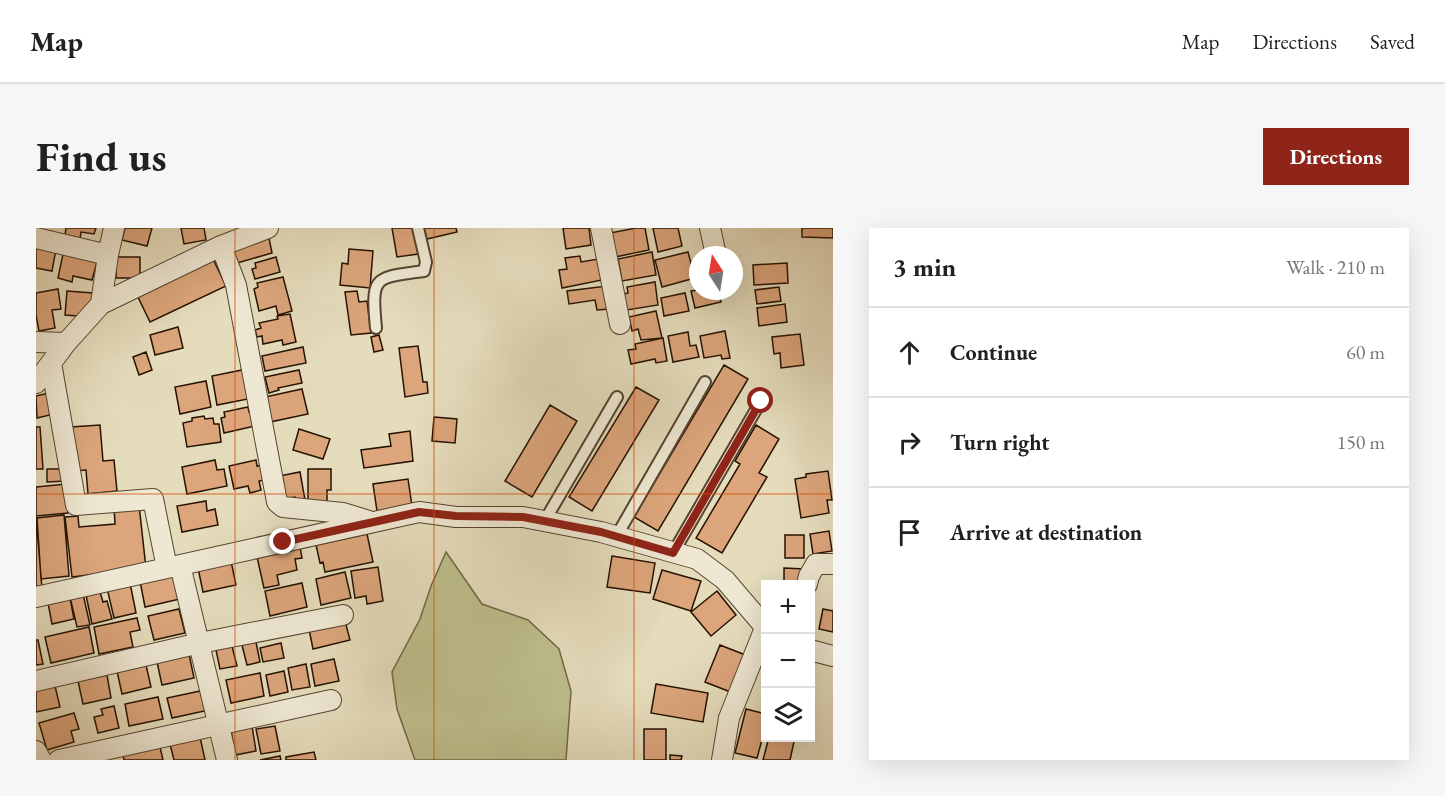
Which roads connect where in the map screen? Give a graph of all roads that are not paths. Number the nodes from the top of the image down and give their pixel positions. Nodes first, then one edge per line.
1 (114, 228) edge
2 (418, 228) edge
3 (602, 228) edge
4 (710, 228) edge
5 (260, 229) edge
6 (36, 238) edge
7 (221, 246) junction
8 (714, 246) edge
9 (108, 255) junction
10 (101, 304) junction
11 (620, 324) dead end
12 (376, 328) dead end
13 (36, 342) edge
14 (66, 343) junction
15 (51, 363) junction
16 (36, 382) edge
17 (705, 382) dead end
18 (617, 397) dead end
19 (761, 401) dead end
20 (371, 522) junction
21 (544, 522) junction
22 (616, 537) junction
23 (673, 553) junction
24 (833, 564) edge
25 (173, 566) junction
26 (808, 580) edge
27 (36, 597) edge
28 (343, 615) dead end
29 (200, 643) junction
30 (815, 651) edge
31 (833, 656) edge
32 (36, 681) edge
33 (331, 700) dead end
34 (218, 724) junction
35 (36, 751) edge
36 (41, 760) edge
37 (59, 760) edge
38 (227, 760) edge
39 (722, 760) edge

1 - 9 street
2 - 12 lane
3 - 11 street
4 - 8 street
5 - 7 street
6 - 9 street
7 - 10 street
7 - 20 street
9 - 10 street
10 - 14 street
13 - 14 street
14 - 15 street
15 - 16 street
15 - 25 street
17 - 22 lane
18 - 21 lane
19 - 23 lane
20 - 21 street
20 - 25 street
21 - 22 street
22 - 23 street
23 - 39 street
24 - 26 street
25 - 27 street
25 - 29 street
28 - 29 street
29 - 32 street
29 - 34 street
30 - 31 street
33 - 34 street
34 - 37 street
34 - 38 street
35 - 36 street

